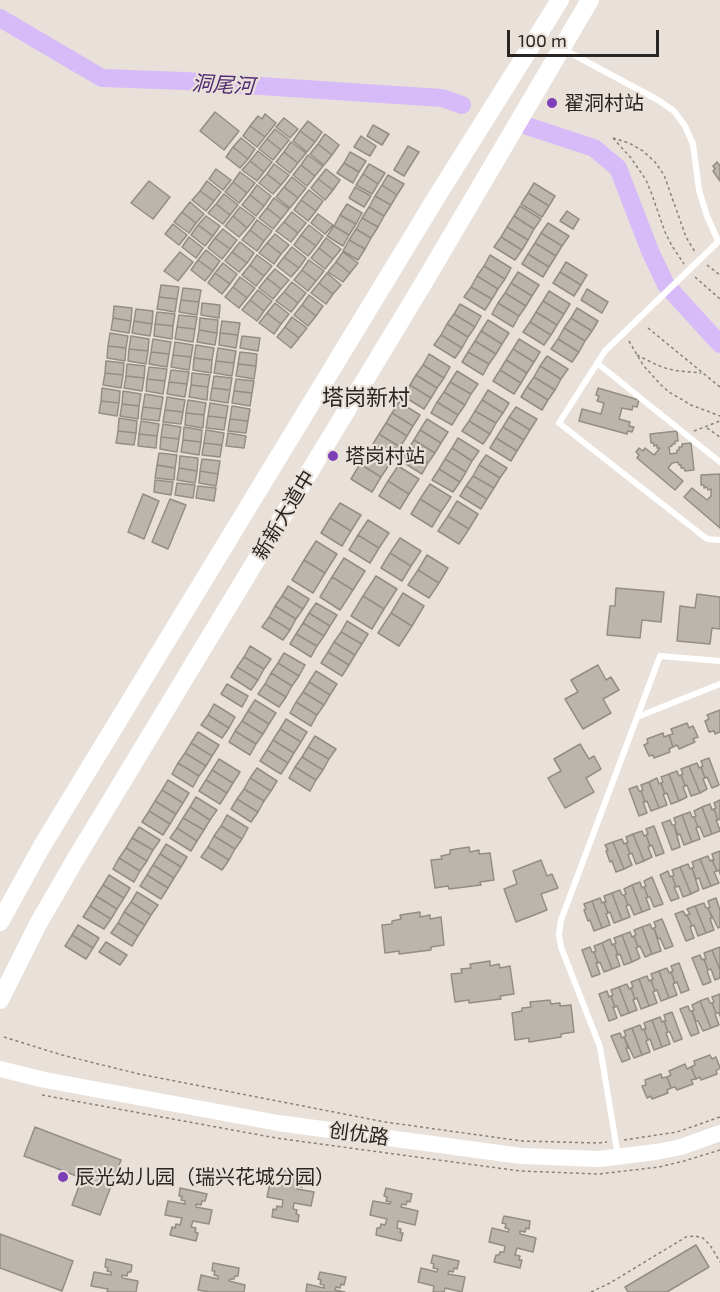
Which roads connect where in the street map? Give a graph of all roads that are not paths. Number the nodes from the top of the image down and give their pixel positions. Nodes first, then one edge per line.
1 (560, 0) edge
2 (590, 0) edge
3 (561, 48) junction
4 (719, 241) edge
5 (597, 363) junction
6 (720, 462) edge
7 (720, 540) edge
8 (720, 661) edge
9 (720, 684) edge
10 (637, 717) junction
11 (0, 922) edge
12 (0, 1000) edge
13 (0, 1069) edge
14 (720, 1133) edge
15 (617, 1149) junction

1 - 11 main road, 新新大道中
2 - 3 main road, 新新大道中
3 - 4 lane
3 - 12 main road, 新新大道中
4 - 5 lane
5 - 6 lane
5 - 7 lane
8 - 10 lane
9 - 10 lane
10 - 15 lane
13 - 15 street, 创优路
14 - 15 street, 创优路

